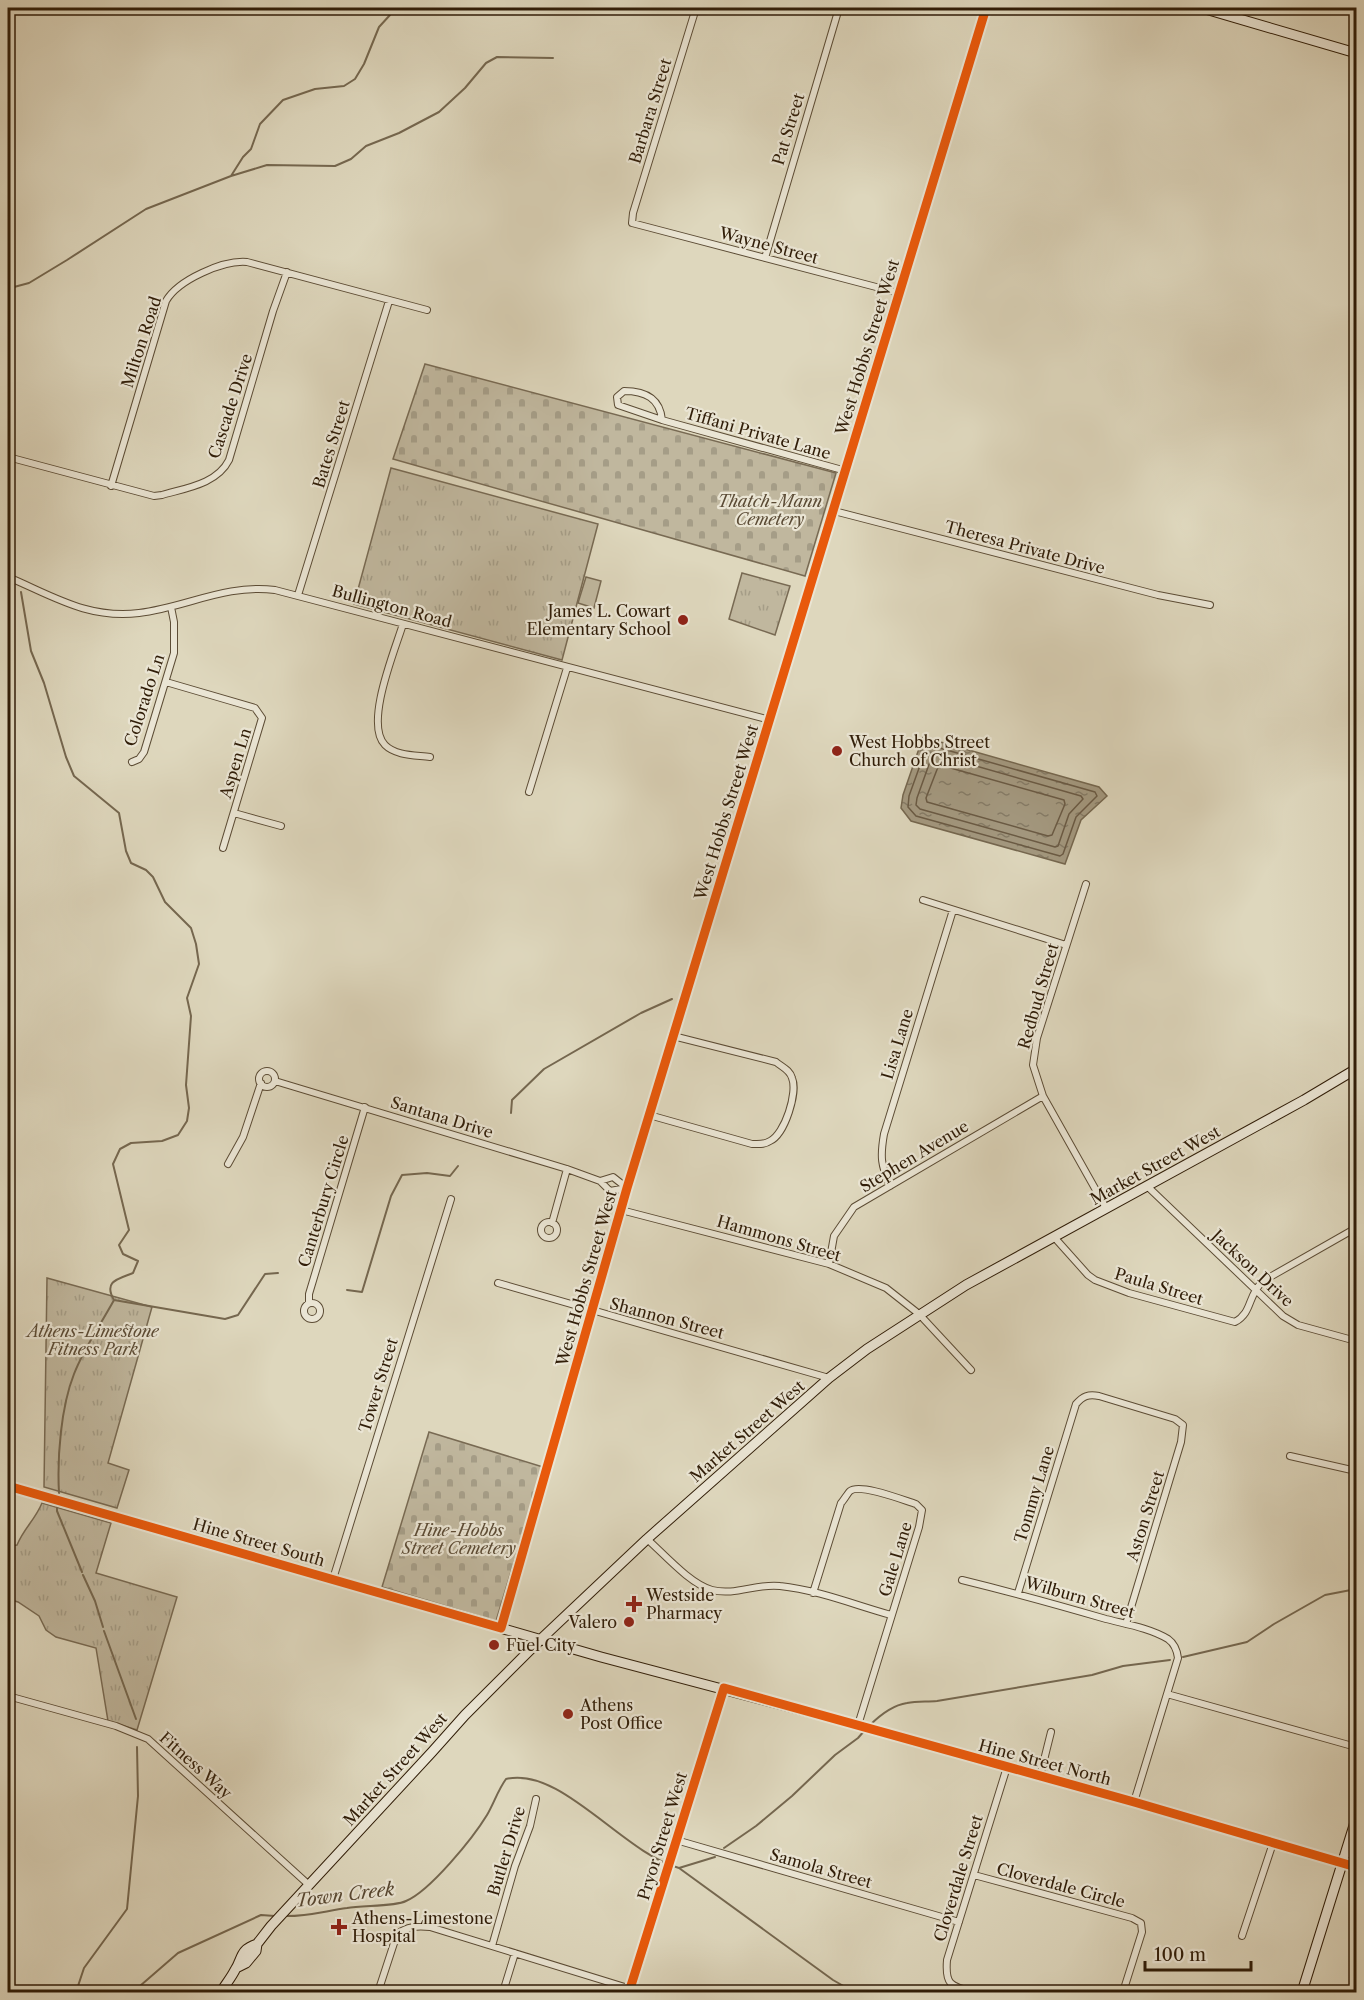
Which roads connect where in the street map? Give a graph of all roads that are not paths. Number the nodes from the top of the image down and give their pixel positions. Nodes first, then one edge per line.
1 (696, 8) edge
2 (839, 8) edge
3 (986, 8) edge
4 (1202, 8) edge
5 (1356, 53) edge
6 (632, 223) joint
7 (765, 258) junction
8 (288, 272) junction
9 (899, 293) junction
10 (389, 301) junction
11 (427, 310) dead end
12 (663, 420) junction
13 (8, 457) edge
14 (846, 471) junction
15 (111, 486) junction
16 (834, 511) junction
17 (8, 577) edge
18 (298, 595) junction
19 (1210, 605) dead end
20 (171, 607) junction
21 (403, 624) junction
22 (567, 668) junction
23 (166, 682) junction
24 (770, 720) junction
25 (430, 757) dead end
26 (132, 762) dead end
27 (529, 792) dead end
28 (234, 813) junction
29 (280, 826) dead end
30 (224, 848) dead end
31 (1086, 884) dead end
32 (923, 900) dead end
33 (952, 910) junction
34 (1066, 945) junction
35 (673, 1036) junction
36 (1355, 1072) edge
37 (275, 1081) junction
38 (261, 1083) junction
39 (1044, 1096) junction
40 (365, 1107) junction
41 (649, 1115) junction
42 (228, 1164) dead end
43 (567, 1169) junction
44 (600, 1181) junction
45 (890, 1186) junction
46 (1147, 1186) junction
47 (627, 1188) junction
48 (451, 1199) dead end
49 (1106, 1208) junction
50 (621, 1209) junction
51 (552, 1223) dead end
52 (1356, 1228) edge
53 (1054, 1237) junction
54 (829, 1263) junction
55 (498, 1283) dead end
56 (1253, 1290) junction
57 (309, 1303) dead end
58 (593, 1311) junction
59 (919, 1314) junction
60 (1356, 1341) edge
61 (971, 1370) dead end
62 (829, 1378) junction
63 (1175, 1419) joint
64 (1290, 1456) dead end
65 (1356, 1472) edge
66 (8, 1486) edge
67 (647, 1539) junction
68 (333, 1580) junction
69 (962, 1580) dead end
70 (813, 1593) junction
71 (1018, 1593) junction
72 (891, 1615) junction
73 (1126, 1624) junction
74 (501, 1628) junction
75 (540, 1640) junction
76 (724, 1688) junction
77 (1167, 1694) junction
78 (8, 1696) edge
79 (858, 1725) junction
80 (1051, 1732) dead end
81 (1356, 1747) edge
82 (1006, 1767) junction
83 (1040, 1776) junction
84 (536, 1799) dead end
85 (1134, 1802) junction
86 (1356, 1819) edge
87 (676, 1840) junction
88 (1273, 1843) junction
89 (1342, 1863) junction
90 (1356, 1867) edge
91 (974, 1875) junction
92 (309, 1885) junction
93 (959, 1922) junction
94 (1242, 1936) dead end
95 (492, 1946) junction
96 (516, 1953) junction
97 (630, 1991) edge
98 (221, 1992) edge
99 (378, 1992) edge
100 (503, 1992) edge
101 (641, 1992) edge
102 (972, 1992) edge
103 (1123, 1992) edge
104 (1302, 1992) edge

1 - 6 street, Barbara Street
2 - 7 street, Pat Street
3 - 9 street, West Hobbs Street West
4 - 5 street
6 - 7 street, Wayne Street
7 - 9 street, Wayne Street
8 - 10 street, Milton Road
8 - 15 street, Cascade Drive
8 - 15 street, Milton Road
9 - 14 street, West Hobbs Street West
10 - 11 street, Milton Road
10 - 18 street, Bates Street
12 - 12 street, Tiffani Private Lane
12 - 14 street, Tiffani Private Lane
13 - 15 street, Cascade Drive
14 - 16 street, West Hobbs Street West
16 - 19 street, Theresa Private Drive
16 - 24 street, West Hobbs Street West
17 - 20 street, Bullington Road
18 - 20 street, Bullington Road
18 - 21 street, Bullington Road
20 - 23 street, Colorado Ln
21 - 22 street, Bullington Road
21 - 25 street
22 - 24 street, Bullington Road
22 - 27 street
23 - 26 street, Colorado Ln
23 - 28 street, Aspen Ln
24 - 35 street, West Hobbs Street West
28 - 29 street
28 - 30 street, Aspen Ln
31 - 34 street, Redbud Street
32 - 33 street
33 - 34 street
33 - 45 street, Lisa Lane
34 - 39 street, Redbud Street
35 - 41 street, West Hobbs Street West
35 - 41 street
36 - 46 street, Market Street West
37 - 38 street, Santana Drive
37 - 38 street, Santana Drive
37 - 40 street, Santana Drive
38 - 42 street
39 - 45 street, Stephen Avenue
39 - 49 street, Redbud Street
40 - 43 street, Santana Drive
40 - 57 street, Canterbury Circle
41 - 47 street, West Hobbs Street West
43 - 44 street, Santana Drive
43 - 51 street
44 - 47 street, Santana Drive
44 - 47 street, Santana Drive
45 - 54 street, Stephen Avenue
46 - 49 street, Market Street West
46 - 56 street, Jackson Drive
47 - 50 street, West Hobbs Street West
48 - 68 street, Tower Street
49 - 53 street, Market Street West
50 - 54 street, Hammons Street
50 - 58 street, West Hobbs Street West
52 - 56 street
53 - 56 street, Paula Street
53 - 59 street, Market Street West
54 - 59 street, Hammons Street
55 - 58 street, Shannon Street
56 - 60 street, Jackson Drive
58 - 62 street, Shannon Street
58 - 74 street, West Hobbs Street West
59 - 61 street, Hammons Street
59 - 62 street, Market Street West
62 - 67 street, Market Street West
63 - 71 street, Tommy Lane
63 - 73 street, Aston Street
64 - 65 street
66 - 68 street, Hine Street South
67 - 70 street
67 - 75 street, Market Street West
68 - 74 street, Hine Street South
69 - 71 street, Wilburn Street
70 - 72 street
70 - 72 street, Gale Lane
71 - 73 street, Wilburn Street
72 - 79 street, Gale Lane
73 - 77 street, Wilburn Street
74 - 75 street, Hine Street South
75 - 76 street, Hine Street North
75 - 92 street, Market Street West
76 - 79 street, Hine Street North
76 - 87 street, Pryor Street West
77 - 81 street
77 - 85 street
78 - 92 street, Fitness Way
79 - 82 street, Hine Street North
80 - 83 street
82 - 83 street, Hine Street North
82 - 91 street, Cloverdale Street
83 - 85 street, Hine Street North
84 - 95 street, Butler Drive
85 - 88 street, Hine Street North
86 - 89 street
87 - 93 street, Samola Street
87 - 97 street, Pryor Street West
88 - 89 street, Hine Street North
88 - 94 street
89 - 90 street, Hine Street North
89 - 104 street
91 - 93 street, Cloverdale Street
91 - 103 street, Cloverdale Circle
92 - 98 street, Market Street West
93 - 102 street, Cloverdale Street
95 - 96 street
95 - 99 street
96 - 97 street
96 - 100 street
97 - 101 street

